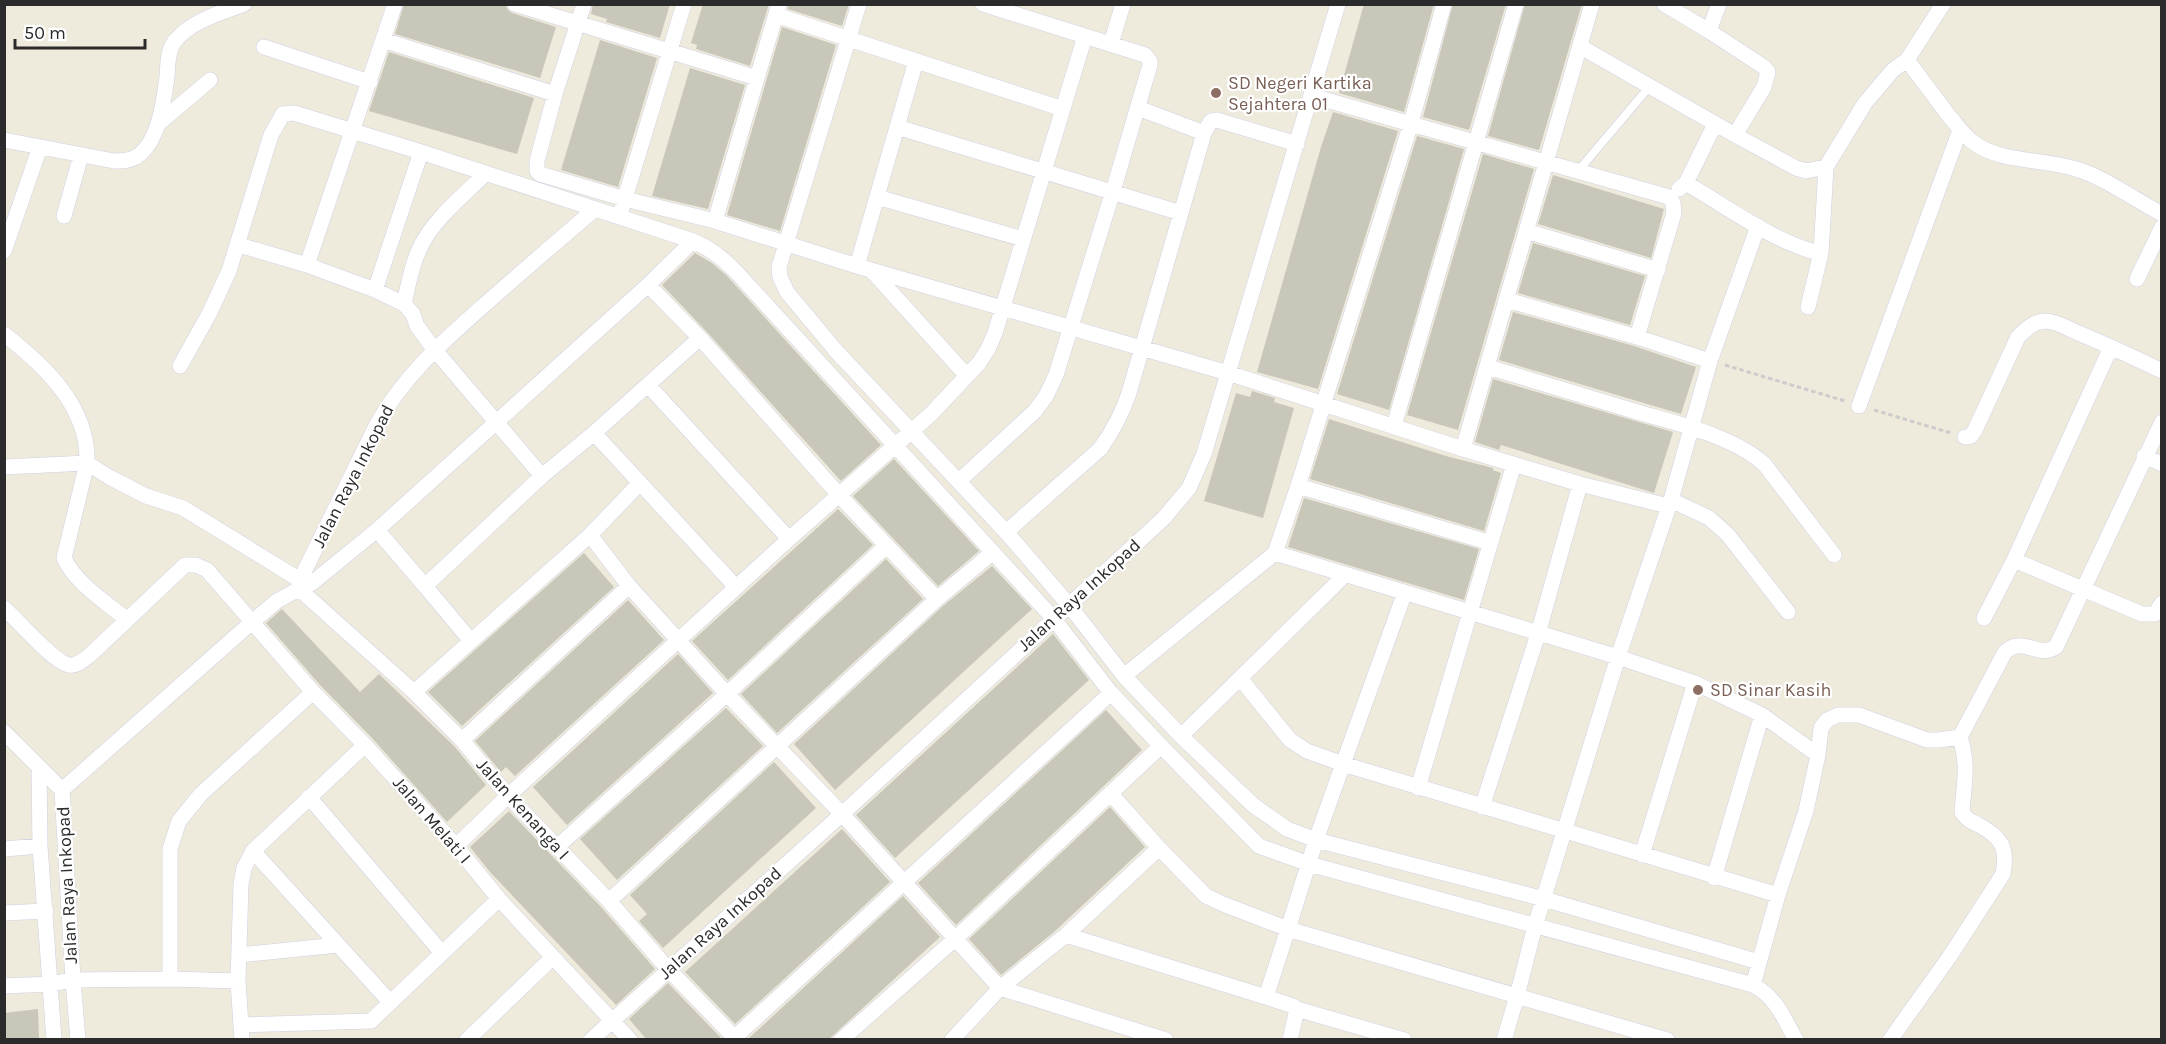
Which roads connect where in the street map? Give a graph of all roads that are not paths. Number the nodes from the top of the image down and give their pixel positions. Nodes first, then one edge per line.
1 (244, 4) edge
2 (395, 4) edge
3 (515, 4) edge
4 (584, 4) edge
5 (684, 4) edge
6 (860, 4) edge
7 (983, 4) edge
8 (1123, 4) edge
9 (1338, 4) edge
10 (1444, 4) edge
11 (1516, 4) edge
12 (1592, 4) edge
13 (1665, 4) edge
14 (1719, 4) edge
15 (1942, 4) edge
16 (778, 10) edge
17 (578, 24) junction
18 (1709, 31) junction
19 (1085, 36) junction
20 (848, 39) junction
21 (383, 40) junction
22 (1111, 44) junction
23 (264, 47) dead end
24 (1581, 47) junction
25 (670, 51) junction
26 (1907, 60) junction
27 (916, 61) junction
28 (758, 78) junction
29 (210, 80) dead end
30 (369, 82) junction
31 (1650, 86) junction
32 (555, 94) junction
33 (1312, 96) junction
34 (1138, 108) junction
35 (1063, 109) junction
36 (1410, 123) junction
37 (158, 124) junction
38 (1715, 124) junction
39 (897, 127) junction
40 (1960, 130) junction
41 (353, 131) junction
42 (1204, 133) junction
43 (1735, 135) junction
44 (4, 140) edge
45 (1475, 142) junction
46 (1298, 144) junction
47 (40, 147) junction
48 (421, 152) junction
49 (81, 155) junction
50 (1545, 162) junction
51 (1826, 167) junction
52 (1578, 171) junction
53 (1043, 172) junction
54 (486, 173) junction
55 (1686, 183) junction
56 (1113, 191) junction
57 (877, 197) junction
58 (1670, 197) junction
59 (625, 199) junction
60 (595, 208) junction
61 (1181, 213) junction
62 (2162, 214) edge
63 (64, 216) dead end
64 (619, 216) junction
65 (715, 221) junction
66 (1758, 226) junction
67 (2162, 227) edge
68 (1526, 231) junction
69 (1023, 238) junction
70 (693, 241) junction
71 (786, 244) junction
72 (239, 245) junction
73 (4, 251) edge
74 (1821, 253) junction
75 (307, 265) junction
76 (864, 268) junction
77 (1658, 270) junction
78 (2137, 279) dead end
79 (648, 285) junction
80 (375, 290) junction
81 (1507, 300) junction
82 (404, 304) junction
83 (1808, 307) dead end
84 (1001, 308) junction
85 (1070, 329) junction
86 (4, 334) edge
87 (1637, 337) junction
88 (700, 338) junction
89 (2111, 346) junction
90 (434, 349) junction
91 (1141, 349) junction
92 (1710, 361) junction
93 (180, 366) dead end
94 (1488, 367) junction
95 (2162, 371) edge
96 (1228, 373) junction
97 (967, 375) junction
98 (648, 385) junction
99 (1323, 404) junction
100 (1859, 406) road end
101 (497, 421) junction
102 (2162, 422) edge
103 (1394, 426) junction
104 (1691, 428) junction
105 (911, 431) junction
106 (594, 433) junction
107 (1965, 437) road end
108 (896, 444) junction
109 (1463, 449) junction
110 (2144, 456) junction
111 (87, 463) junction
112 (1514, 464) junction
113 (2162, 464) edge
114 (4, 467) edge
115 (542, 476) junction
116 (958, 481) junction
117 (639, 484) junction
118 (1580, 484) junction
119 (1298, 486) junction
120 (839, 495) junction
121 (1670, 503) junction
122 (377, 530) junction
123 (1006, 532) junction
124 (590, 535) junction
125 (789, 539) junction
126 (1491, 543) junction
127 (886, 546) junction
128 (993, 552) junction
129 (1275, 553) junction
130 (1834, 555) dead end
131 (2014, 560) junction
132 (1345, 575) junction
133 (300, 584) junction
134 (425, 586) junction
135 (630, 586) junction
136 (736, 587) junction
137 (2083, 589) junction
138 (1405, 592) junction
139 (937, 599) junction
140 (2162, 603) edge
141 (1069, 605) junction
142 (4, 608) edge
143 (1471, 612) junction
144 (1788, 612) dead end
145 (1053, 618) junction
146 (1983, 618) dead end
147 (126, 620) junction
148 (252, 622) junction
149 (1538, 634) junction
150 (678, 640) junction
151 (471, 641) junction
152 (1618, 657) junction
153 (1124, 676) junction
154 (1240, 678) junction
155 (1695, 682) junction
156 (313, 692) junction
157 (414, 692) junction
158 (1112, 693) junction
159 (727, 694) junction
160 (1761, 715) junction
161 (4, 732) edge
162 (1181, 736) junction
163 (1960, 737) junction
164 (462, 740) junction
165 (365, 745) junction
166 (1161, 746) junction
167 (776, 747) junction
168 (1818, 755) junction
169 (1343, 764) junction
170 (39, 766) junction
171 (1418, 788) junction
172 (62, 790) junction
173 (1111, 794) junction
174 (508, 796) junction
175 (309, 797) junction
176 (1482, 807) junction
177 (842, 814) junction
178 (1564, 832) junction
179 (1316, 840) junction
180 (40, 846) junction
181 (456, 846) junction
182 (557, 847) junction
183 (1159, 848) junction
184 (4, 849) edge
185 (253, 851) junction
186 (1642, 855) junction
187 (1309, 864) junction
188 (1714, 878) junction
189 (904, 881) junction
190 (1778, 895) junction
191 (500, 899) junction
192 (1544, 899) junction
193 (609, 901) junction
194 (46, 911) junction
195 (4, 913) edge
196 (1535, 926) junction
197 (1288, 929) junction
198 (1066, 935) junction
199 (955, 939) junction
200 (338, 945) junction
201 (442, 953) junction
202 (239, 955) junction
203 (553, 957) junction
204 (1759, 962) junction
205 (669, 970) junction
206 (170, 979) junction
207 (73, 980) junction
208 (238, 981) junction
209 (50, 984) junction
210 (1753, 985) junction
211 (4, 987) edge
212 (1000, 988) junction
213 (1517, 996) junction
214 (1266, 997) junction
215 (390, 1002) junction
216 (1297, 1009) junction
217 (612, 1020) junction
218 (242, 1032) edge
219 (736, 1038) edge
220 (54, 1040) edge
221 (78, 1040) edge
222 (467, 1040) edge
223 (591, 1040) edge
224 (630, 1040) edge
225 (841, 1040) edge
226 (952, 1040) edge
227 (1166, 1040) edge
228 (1290, 1040) edge
229 (1404, 1040) edge
230 (1504, 1040) edge
231 (1667, 1040) edge
232 (1796, 1040) edge
233 (1890, 1040) edge

1 - 37 street
2 - 21 street
3 - 17 street
4 - 17 street
5 - 25 street
6 - 20 street
7 - 19 street
8 - 22 street
9 - 33 street, Jalan Raya Inkopad
10 - 36 street
11 - 45 street
12 - 24 street
13 - 18 street
14 - 18 street
15 - 26 street
16 - 20 street
16 - 28 street
17 - 25 street
17 - 32 street
18 - 43 street
19 - 22 street
19 - 35 street
20 - 27 street
20 - 71 street
21 - 30 street
21 - 32 street
22 - 34 street
23 - 30 street
24 - 31 street
24 - 50 street
25 - 28 street
25 - 59 street
26 - 40 street
26 - 51 street
27 - 35 street
27 - 39 street
28 - 65 street
29 - 37 street
30 - 41 street
31 - 38 street
31 - 52 lane
32 - 59 street
33 - 36 street
33 - 46 street, Jalan Raya Inkopad
34 - 42 street
34 - 56 street
35 - 53 street
36 - 45 street
36 - 99 street
37 - 49 street
38 - 43 street
38 - 55 street
39 - 53 street
39 - 57 street
40 - 62 street
40 - 100 street
41 - 48 street
41 - 72 street
41 - 75 street
42 - 46 street
42 - 61 street
43 - 51 street
44 - 47 street
45 - 50 street
45 - 103 street
46 - 96 street, Jalan Raya Inkopad
47 - 49 street
47 - 73 street
48 - 54 street
48 - 80 street
49 - 63 street
50 - 52 street
50 - 68 street
51 - 74 street
52 - 58 street
53 - 56 street
53 - 69 street
54 - 60 street
54 - 82 street
55 - 58 street
55 - 66 street
56 - 61 street
56 - 85 street
57 - 69 street
57 - 76 street
58 - 77 street
59 - 64 street
59 - 65 street
60 - 64 street
60 - 90 street, Jalan Raya Inkopad
61 - 91 street
64 - 70 street
65 - 71 street
66 - 74 street
66 - 92 street
67 - 78 street
68 - 77 street
68 - 81 street
69 - 84 street
70 - 79 street, Jalan Raya Inkopad
70 - 108 street
71 - 76 street
71 - 105 street
72 - 75 street
72 - 93 street
74 - 83 street
75 - 80 street
76 - 84 street
76 - 97 street
77 - 87 street
79 - 88 street
79 - 101 street, Jalan Raya Inkopad
80 - 82 street
81 - 87 street
81 - 94 street
82 - 90 street
84 - 85 street
84 - 97 street
85 - 91 street
85 - 116 street
86 - 111 street
87 - 92 street
88 - 98 street
88 - 120 street
89 - 95 street
89 - 107 street
89 - 131 street
90 - 101 street
90 - 133 street, Jalan Raya Inkopad
91 - 96 street
91 - 123 street
92 - 104 street
94 - 104 street
94 - 109 street
96 - 99 street
96 - 141 street, Jalan Raya Inkopad
97 - 105 street
98 - 106 street
98 - 125 street
99 - 103 street
99 - 119 street
101 - 115 street
101 - 122 street, Jalan Raya Inkopad
102 - 110 street
103 - 109 street
104 - 121 street
104 - 130 street
105 - 108 street
105 - 116 street
106 - 115 street
106 - 117 street
108 - 120 street
108 - 128 street
109 - 112 street
110 - 113 street
110 - 137 street
111 - 114 street
111 - 133 street
111 - 147 street
112 - 118 street
112 - 126 street
115 - 134 street
116 - 123 street
117 - 124 street
117 - 136 street
118 - 121 street
118 - 149 street
119 - 126 street
119 - 129 street
120 - 125 street
120 - 127 street
121 - 144 street
121 - 152 street
122 - 133 street, Jalan Raya Inkopad
122 - 134 street
123 - 141 street
124 - 135 street
124 - 151 street
125 - 136 street
126 - 143 street
127 - 139 street
127 - 159 street
128 - 139 street
128 - 145 street
129 - 132 street
129 - 153 street
131 - 137 street
131 - 146 street
132 - 138 street
132 - 154 street
133 - 148 street, Jalan Raya Inkopad
133 - 157 street, Jalan Kenanga I
134 - 151 street
135 - 150 street
135 - 164 street
136 - 150 street
137 - 140 street
137 - 163 street
138 - 143 street
138 - 169 street
139 - 167 street
141 - 145 street, Jalan Raya Inkopad
141 - 153 street
142 - 147 street
143 - 149 street
143 - 171 street
145 - 158 street
145 - 177 street, Jalan Raya Inkopad
147 - 148 street
148 - 156 street, Jalan Melati I
148 - 172 street, Jalan Raya Inkopad
149 - 152 street
149 - 176 street
150 - 159 street
150 - 174 street
151 - 157 street
152 - 155 street
152 - 178 street
153 - 162 street
154 - 162 street
154 - 169 street
155 - 160 street
155 - 186 street
156 - 165 street, Jalan Melati I
156 - 206 street
157 - 164 street, Jalan Kenanga I
158 - 166 street
158 - 189 street
159 - 167 street
159 - 182 street
160 - 168 street
160 - 188 street
161 - 170 street, Jalan Raya Inkopad
162 - 179 street
163 - 168 street
163 - 233 street
164 - 174 street, Jalan Kenanga I
165 - 175 street
165 - 181 street, Jalan Melati I
166 - 173 street
166 - 187 street
167 - 177 street
167 - 193 street
168 - 190 street
169 - 171 street
169 - 179 street
170 - 172 street, Jalan Raya Inkopad
170 - 180 street, Jalan Raya Inkopad
171 - 176 street
172 - 207 street, Jalan Raya Inkopad
173 - 183 street
173 - 199 street
174 - 181 street
174 - 182 street, Jalan Kenanga I
175 - 185 street
175 - 201 street
176 - 178 street
177 - 189 street
177 - 205 street, Jalan Raya Inkopad
178 - 186 street
178 - 192 street
179 - 187 street
179 - 192 street
180 - 184 street
180 - 194 street, Jalan Raya Inkopad
181 - 191 street, Jalan Melati I
182 - 193 street, Jalan Kenanga I
183 - 197 street
183 - 198 street
185 - 200 street
185 - 202 street
186 - 188 street
187 - 196 street
187 - 197 street
188 - 190 street
189 - 199 street
189 - 219 street
190 - 204 street
191 - 201 street
191 - 203 street, Jalan Melati I
192 - 196 street
192 - 204 street
193 - 205 street, Jalan Kenanga I
194 - 195 street, Jalan Raya Inkopad
194 - 209 street, Jalan Raya Inkopad
196 - 210 street
196 - 213 street
197 - 213 street
197 - 214 street
198 - 212 street
198 - 214 street
199 - 212 street
199 - 225 street
200 - 202 street
200 - 215 street
201 - 215 street
202 - 208 street
203 - 217 street, Jalan Melati I
203 - 222 street
204 - 210 street
205 - 217 street, Jalan Raya Inkopad
205 - 219 street, Jalan Kenanga I
206 - 207 street, Jalan Raya Inkopad
206 - 208 street, Jalan Raya Inkopad
207 - 209 street, Jalan Raya Inkopad
207 - 221 street, Jalan Raya Inkopad
208 - 218 street
209 - 211 street, Jalan Raya Inkopad
209 - 220 street, Jalan Raya Inkopad
210 - 232 street
212 - 226 street
212 - 227 street
213 - 230 street
213 - 231 street
214 - 216 street
215 - 218 street
216 - 228 street
216 - 229 street
217 - 223 street, Jalan Raya Inkopad
217 - 224 street, Jalan Melati I

